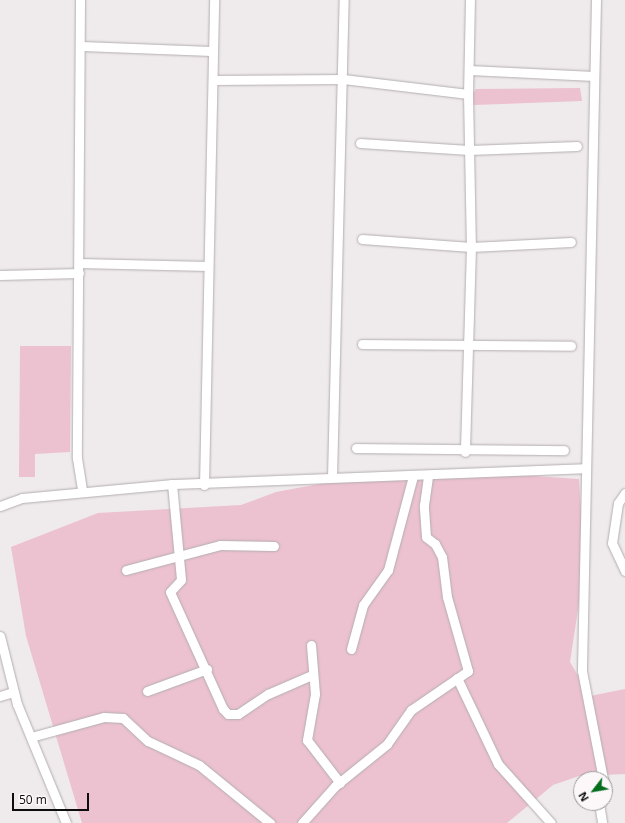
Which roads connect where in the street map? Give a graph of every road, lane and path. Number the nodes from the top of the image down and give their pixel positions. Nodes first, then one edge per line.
1 (80, 0) edge
2 (214, 0) edge
3 (344, 0) edge
4 (470, 0) edge
5 (596, 0) edge
6 (80, 46) junction
7 (213, 51) junction
8 (469, 70) junction
9 (594, 76) junction
10 (343, 79) junction
11 (214, 80) junction
12 (468, 94) junction
13 (360, 143) dead end
14 (577, 146) dead end
15 (469, 150) junction
16 (362, 239) dead end
17 (571, 242) dead end
18 (471, 247) junction
19 (79, 263) junction
20 (208, 266) junction
21 (79, 274) junction
22 (0, 275) edge
23 (362, 344) dead end
24 (571, 346) dead end
25 (469, 347) junction
26 (356, 448) dead end
27 (564, 450) dead end
28 (465, 452) junction
29 (586, 468) junction
30 (428, 475) junction
31 (413, 476) junction
32 (332, 478) junction
33 (172, 484) junction
34 (204, 485) junction
35 (82, 490) junction
36 (625, 493) edge
37 (0, 506) edge
38 (274, 546) dead end
39 (177, 554) junction
40 (126, 570) dead end
41 (625, 571) edge
42 (0, 636) edge
43 (311, 645) dead end
44 (351, 649) dead end
45 (207, 669) junction
46 (312, 675) junction
47 (457, 678) junction
48 (147, 691) dead end
49 (13, 692) junction
50 (0, 696) edge
51 (31, 737) junction
52 (601, 771) edge
53 (340, 783) junction
54 (600, 811) edge
55 (66, 823) edge
56 (270, 823) edge
57 (302, 823) edge
58 (551, 823) edge
59 (602, 823) edge

1 - 6 street
2 - 7 street
3 - 10 street
4 - 8 street
5 - 9 street
6 - 7 street
6 - 19 street
7 - 11 street
8 - 9 street
8 - 12 street
9 - 29 street
10 - 11 street
10 - 12 street
10 - 32 street
11 - 20 street
12 - 15 street
13 - 15 street
14 - 15 street
15 - 18 street
16 - 18 street
17 - 18 street
18 - 25 street
19 - 20 street
19 - 21 street
20 - 34 street
21 - 22 street
21 - 35 street
23 - 25 street
24 - 25 street
25 - 28 street
26 - 28 street
27 - 28 street
29 - 30 street
29 - 52 street
30 - 31 street
30 - 47 street
31 - 32 street
31 - 44 street
32 - 34 street
33 - 34 street
33 - 35 street
33 - 39 street
35 - 37 street
36 - 41 street
38 - 39 street
39 - 40 street
39 - 45 street
42 - 49 street
43 - 46 street
45 - 46 street
45 - 48 street
46 - 53 street
47 - 53 street
47 - 58 street
49 - 50 street
49 - 51 street
51 - 55 street
51 - 56 street
53 - 57 street
54 - 59 street

